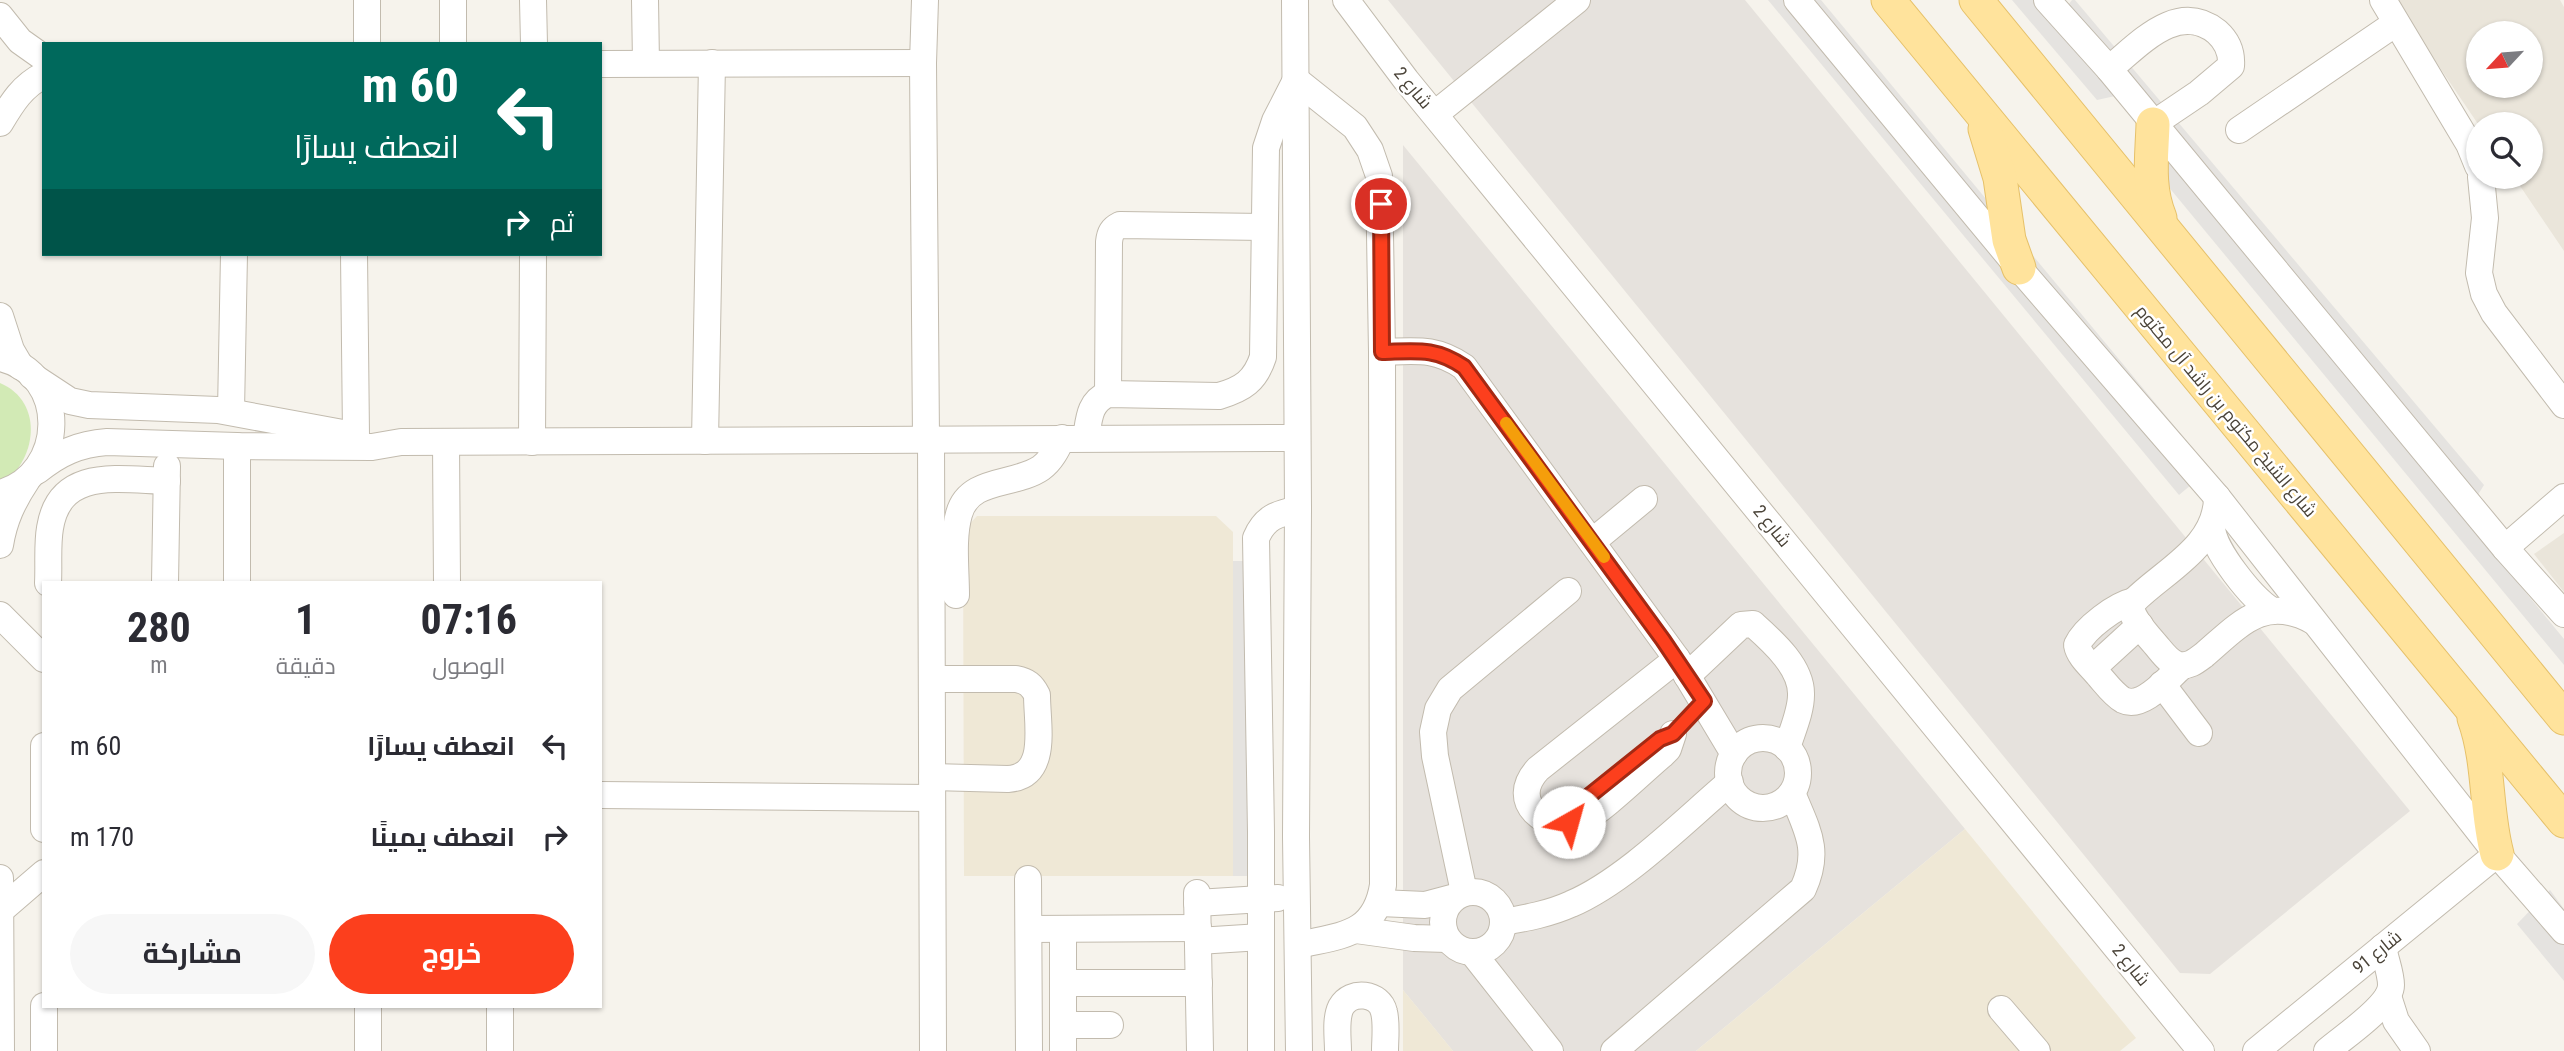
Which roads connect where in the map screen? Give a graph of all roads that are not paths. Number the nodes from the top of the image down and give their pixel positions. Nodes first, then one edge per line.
1 (367, 0) edge
2 (453, 0) edge
3 (533, 0) edge
4 (645, 0) edge
5 (925, 0) edge
6 (1295, 0) edge
7 (1577, 0) edge
8 (1797, 0) edge
9 (1888, 0) edge
10 (1976, 0) edge
11 (2383, 0) edge
12 (1349, 3) edge
13 (2054, 4) edge
14 (0, 16) edge
15 (2396, 23) junction
16 (367, 42) edge
17 (453, 42) edge
18 (534, 42) edge
19 (42, 57) edge
20 (712, 63) junction
21 (923, 63) junction
22 (602, 64) edge
23 (646, 64) junction
24 (2109, 69) junction
25 (42, 76) edge
26 (1296, 80) junction
27 (1980, 113) junction
28 (1435, 114) junction
29 (0, 123) edge
30 (2152, 124) junction
31 (2239, 130) dead end
32 (2466, 139) edge
33 (2482, 189) edge
34 (2163, 226) junction
35 (1264, 227) junction
36 (234, 256) edge
37 (354, 256) edge
38 (533, 256) edge
39 (2019, 268) junction
40 (0, 316) edge
41 (1382, 352) junction
42 (1263, 356) junction
43 (18, 367) edge
44 (1296, 374) junction
45 (1108, 394) junction
46 (1219, 396) junction
47 (2564, 405) edge
48 (231, 411) junction
49 (356, 435) junction
50 (929, 438) junction
51 (1074, 438) junction
52 (1233, 438) junction
53 (1297, 438) junction
54 (401, 442) junction
55 (446, 442) junction
56 (532, 442) junction
57 (705, 442) junction
58 (168, 444) junction
59 (237, 446) junction
60 (32, 475) junction
61 (167, 481) junction
62 (0, 494) edge
63 (2217, 497) junction
64 (2564, 497) edge
65 (1644, 499) dead end
66 (1298, 509) junction
67 (2212, 527) junction
68 (1592, 542) junction
69 (0, 545) edge
70 (2505, 548) junction
71 (48, 581) edge
72 (165, 581) edge
73 (237, 581) edge
74 (447, 581) edge
75 (1568, 591) dead end
76 (956, 595) dead end
77 (2271, 610) junction
78 (2564, 614) edge
79 (0, 615) edge
80 (2140, 620) junction
81 (2314, 622) junction
82 (42, 657) edge
83 (2182, 666) junction
84 (1682, 668) junction
85 (2096, 672) junction
86 (932, 679) junction
87 (2532, 680) junction
88 (2162, 684) junction
89 (2564, 698) edge
90 (1704, 701) junction
91 (2468, 703) junction
92 (2564, 718) edge
93 (2199, 733) dead end
94 (1787, 748) junction
95 (1734, 754) junction
96 (1730, 782) junction
97 (932, 788) junction
98 (1792, 793) junction
99 (602, 795) edge
100 (2564, 821) edge
101 (1261, 832) junction
102 (1296, 836) junction
103 (2497, 854) junction
104 (42, 875) edge
105 (0, 878) edge
106 (1028, 879) dead end
107 (1460, 894) junction
108 (1298, 897) junction
109 (1262, 900) junction
110 (1380, 903) junction
111 (0, 911) edge
112 (1198, 916) junction
113 (1503, 922) junction
114 (1029, 929) junction
115 (1063, 929) junction
116 (1356, 930) junction
117 (2564, 931) edge
118 (1261, 937) junction
119 (1447, 939) junction
120 (1298, 945) junction
121 (2383, 947) junction
122 (1472, 952) junction
123 (1063, 983) junction
124 (1199, 983) junction
125 (2388, 996) junction
126 (1299, 999) junction
127 (44, 1008) edge
128 (368, 1008) edge
129 (500, 1008) edge
130 (2001, 1009) dead end
131 (1338, 1018) junction
132 (1110, 1025) dead end
133 (1063, 1038) edge
134 (1, 1051) edge
135 (44, 1051) edge
136 (368, 1051) edge
137 (500, 1051) edge
138 (933, 1051) edge
139 (1029, 1051) edge
140 (1200, 1051) edge
141 (1261, 1051) edge
142 (1299, 1051) edge
143 (1338, 1051) edge
144 (1385, 1051) edge
145 (1550, 1051) edge
146 (1614, 1051) edge
147 (2036, 1051) edge
148 (2201, 1051) edge
149 (2256, 1051) edge
150 (2327, 1051) edge
151 (2417, 1051) edge

1 - 16 street
2 - 17 street
3 - 18 street
4 - 23 street
5 - 21 street
6 - 26 street
7 - 28 street
8 - 39 street
9 - 27 main road, شارع الشيخ مكتوم بن راشد آل مكتوم
10 - 34 main road
11 - 15 street
12 - 28 street, شارع 2
13 - 24 street
14 - 19 street
15 - 31 street
15 - 32 street
20 - 21 street
20 - 23 street
20 - 57 street
21 - 50 street
22 - 23 street
24 - 30 street
24 - 30 street
25 - 29 street
26 - 35 street
26 - 41 street
26 - 44 street
27 - 39 main road
27 - 91 main road, شارع الشيخ مكتوم بن راشد آل مكتوم
28 - 148 street, شارع 2
30 - 34 main road
30 - 70 street
33 - 47 street
34 - 87 main road
35 - 42 street
35 - 45 street
36 - 48 street
37 - 49 street
38 - 56 street
39 - 63 street
40 - 43 street
41 - 68 street
41 - 110 street
42 - 44 street
42 - 46 street
43 - 48 street
43 - 60 street
44 - 53 street
45 - 46 street
45 - 51 street
46 - 52 street
48 - 49 street
49 - 54 street
50 - 51 street
50 - 57 street
50 - 86 street
51 - 52 street
51 - 76 street
52 - 53 street
53 - 66 street
54 - 55 street
54 - 59 street
55 - 56 street
55 - 74 street
56 - 57 street
58 - 59 street
58 - 60 street
58 - 61 street
59 - 73 street
60 - 62 street
60 - 69 street
61 - 71 street
61 - 72 street
63 - 67 street
63 - 81 street
64 - 70 street
65 - 68 street
66 - 101 street
66 - 102 street
67 - 77 street
67 - 80 street
68 - 84 street
70 - 78 street
75 - 107 street
77 - 81 street
77 - 83 street
79 - 82 street
80 - 83 street
80 - 85 street
80 - 85 street
81 - 103 street
83 - 88 street
84 - 90 street
84 - 90 street
84 - 94 street
85 - 88 street
86 - 97 street
86 - 97 street
87 - 89 main road
87 - 92 main road
88 - 93 street
90 - 95 street
91 - 100 main road, شارع الشيخ مكتوم بن راشد آل مكتوم
91 - 103 main road
94 - 95 street
94 - 98 street
95 - 96 street
96 - 98 street
96 - 113 street
97 - 99 street
97 - 138 street
98 - 146 street
101 - 102 street
101 - 109 street
102 - 108 street
103 - 117 street
103 - 121 street, شارع 91
104 - 111 street
105 - 111 street
106 - 114 street
107 - 110 street
107 - 113 street
107 - 119 street
108 - 109 street
108 - 120 street
109 - 112 street
109 - 118 street
110 - 116 street
111 - 134 street
112 - 115 street
112 - 118 street
112 - 124 street
113 - 122 street
114 - 115 street
114 - 139 street
115 - 123 street
116 - 119 street
116 - 120 street
118 - 141 street
119 - 122 street
120 - 126 street
121 - 125 street
121 - 149 street, شارع 91
122 - 145 street
123 - 124 street
123 - 133 street
124 - 140 street
125 - 150 street
125 - 151 street
126 - 131 street
126 - 142 street
127 - 135 street
128 - 136 street
129 - 137 street
130 - 147 street
131 - 143 street
131 - 144 street
132 - 133 street

